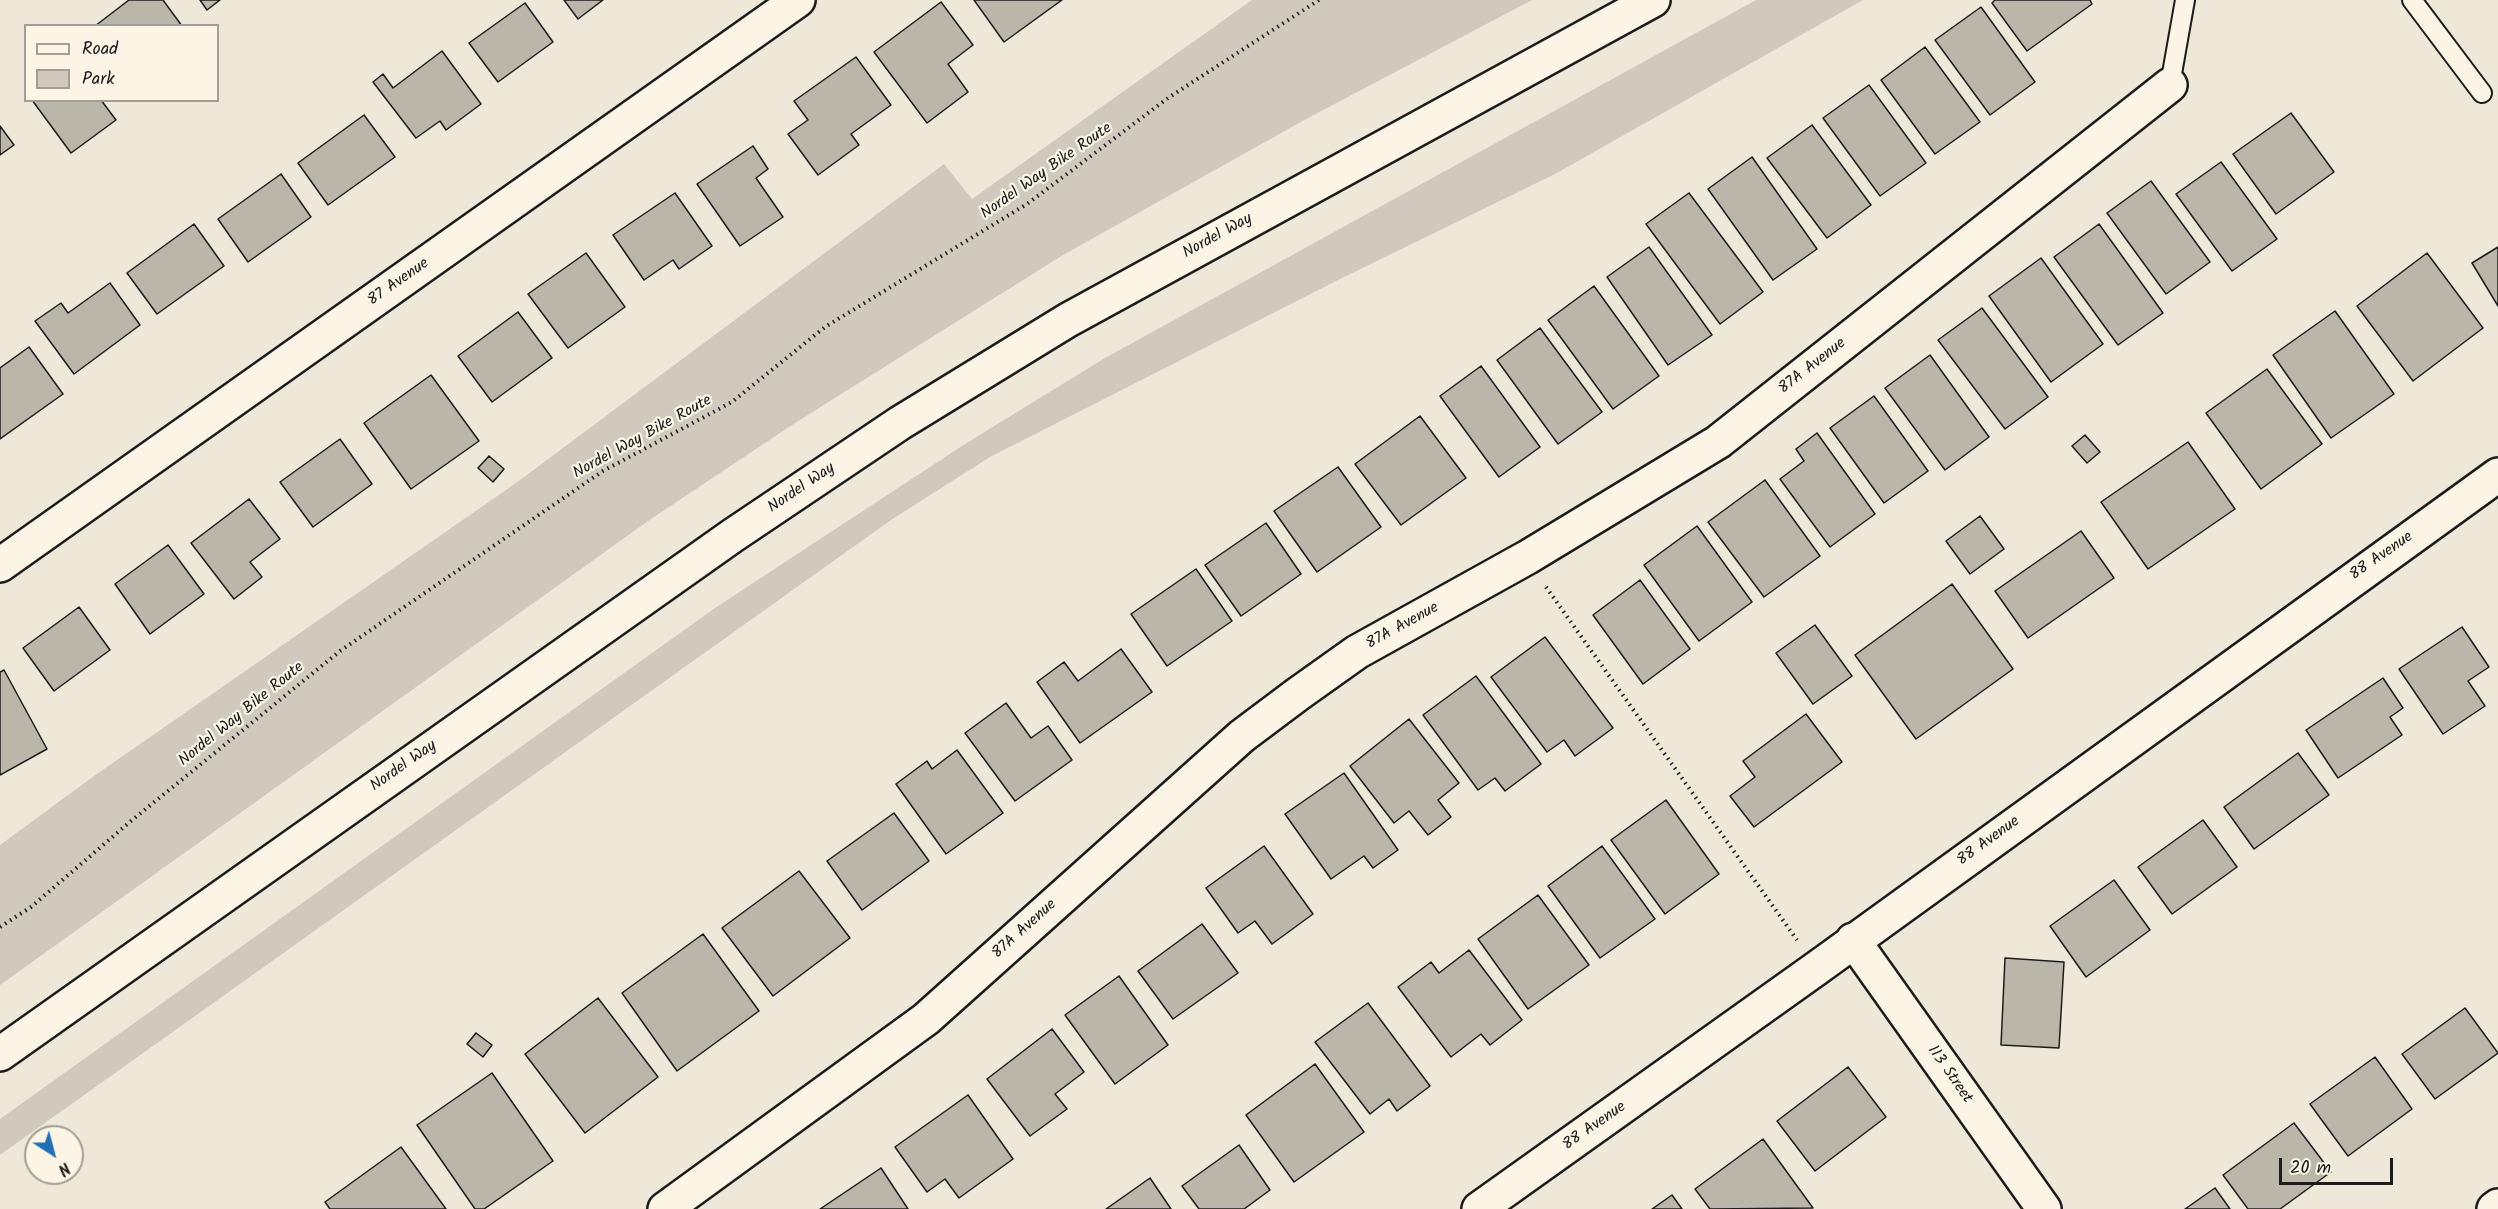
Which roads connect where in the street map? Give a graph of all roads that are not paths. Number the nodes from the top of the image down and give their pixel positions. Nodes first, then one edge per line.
1 (798, 0) edge
2 (1653, 0) edge
3 (2184, 0) edge
4 (2412, 0) edge
5 (2170, 86) joint
6 (2482, 93) dead end
7 (2498, 475) edge
8 (0, 566) edge
9 (1853, 940) junction
10 (0, 1054) edge
11 (665, 1209) edge
12 (1479, 1209) edge
13 (2044, 1209) edge

1 - 8 street, 87 Avenue
2 - 10 street, Nordel Way
3 - 5 lane
4 - 6 lane
5 - 11 street, 87A Avenue
7 - 9 street, 88 Avenue
9 - 12 street, 88 Avenue
9 - 13 street, 113 Street

